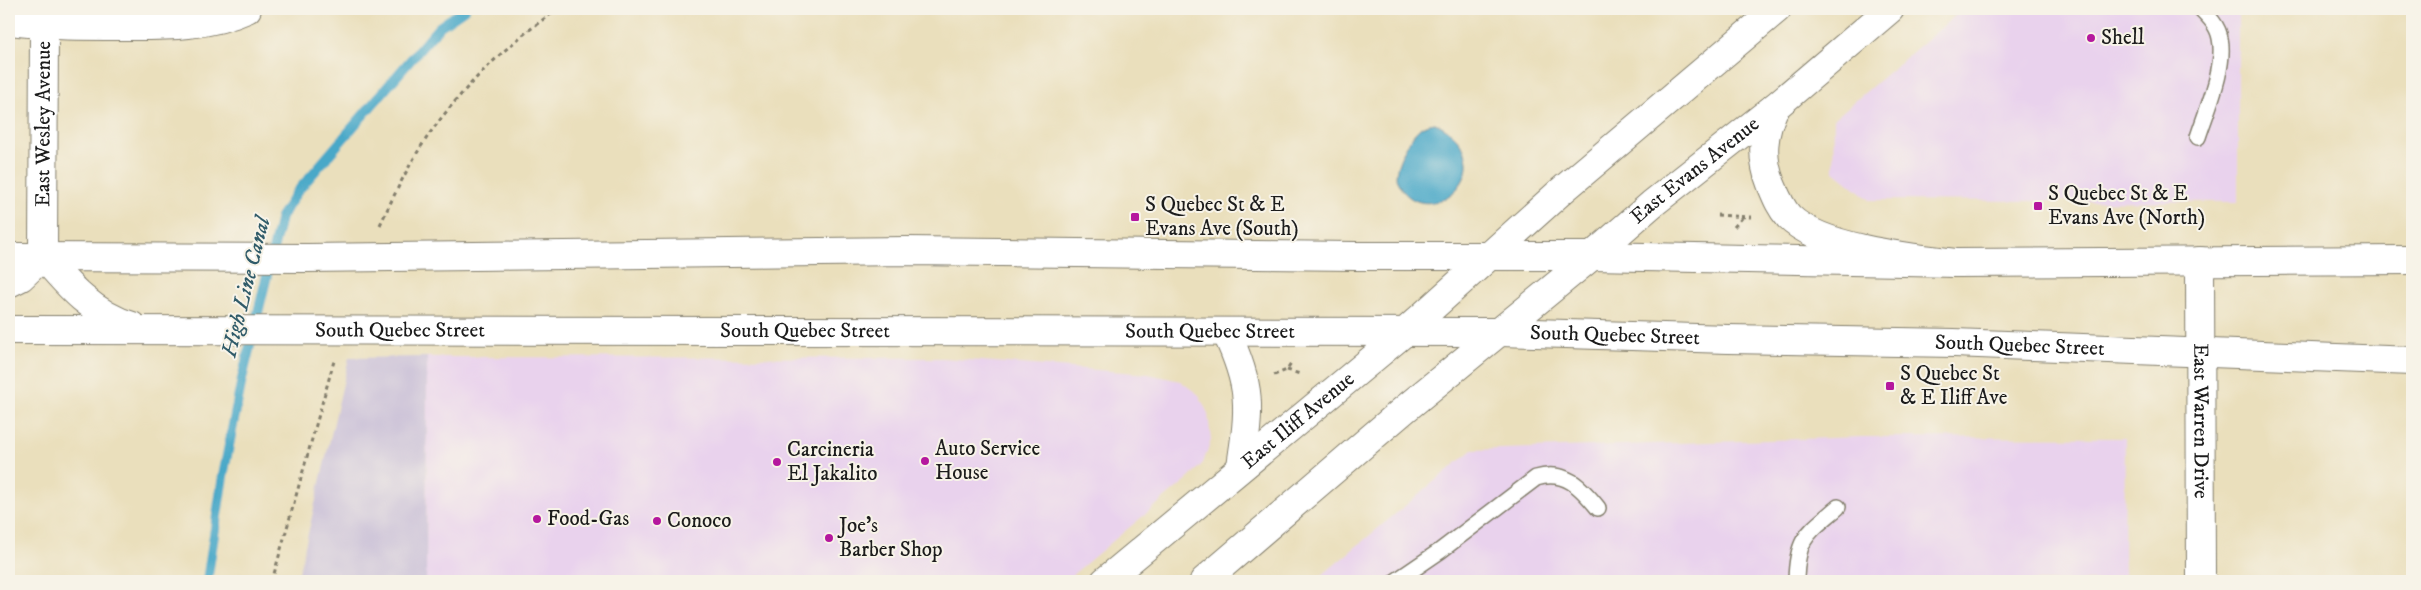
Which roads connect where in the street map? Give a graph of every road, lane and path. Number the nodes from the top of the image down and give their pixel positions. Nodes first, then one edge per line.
1 (247, 9) edge
2 (1777, 9) edge
3 (1890, 9) edge
4 (2201, 9) edge
5 (9, 21) edge
6 (44, 26) junction
7 (1775, 107) junction
8 (2198, 137) dead end
9 (1716, 215) dead end
10 (1758, 218) dead end
11 (9, 256) edge
12 (43, 256) junction
13 (1490, 256) junction
14 (1592, 256) junction
15 (2412, 260) edge
16 (2200, 261) junction
17 (1957, 263) junction
18 (9, 283) edge
19 (9, 330) edge
20 (145, 330) junction
21 (1226, 332) junction
22 (1406, 332) junction
23 (1501, 332) junction
24 (2199, 354) junction
25 (2412, 361) edge
26 (1300, 374) dead end
27 (1271, 376) dead end
28 (1241, 466) junction
29 (1838, 507) dead end
30 (1598, 508) dead end
31 (1105, 581) edge
32 (1204, 581) edge
33 (1396, 581) edge
34 (1796, 581) edge
35 (2201, 581) edge

1 - 6 main road
2 - 13 main road
3 - 7 main road, East Evans Avenue
4 - 8 lane
5 - 6 main road, East Wesley Avenue
6 - 12 main road, East Wesley Avenue
7 - 14 main road, East Evans Avenue
7 - 17 main road
9 - 10 path
11 - 12 main road
12 - 13 main road
12 - 18 main road
12 - 20 main road
13 - 14 main road
13 - 22 main road, East Iliff Avenue
14 - 17 main road
14 - 23 main road, East Evans Avenue
15 - 16 main road
16 - 17 main road
16 - 24 main road, East Warren Drive
19 - 20 main road, South Quebec Street
20 - 21 main road, South Quebec Street
21 - 22 main road, South Quebec Street
21 - 28 main road
22 - 23 main road, South Quebec Street
22 - 28 main road, East Iliff Avenue
23 - 24 main road, South Quebec Street
23 - 32 main road
24 - 25 main road, South Quebec Street
24 - 35 main road, East Warren Drive
26 - 27 path
28 - 31 main road, East Iliff Avenue
29 - 34 lane
30 - 33 lane

